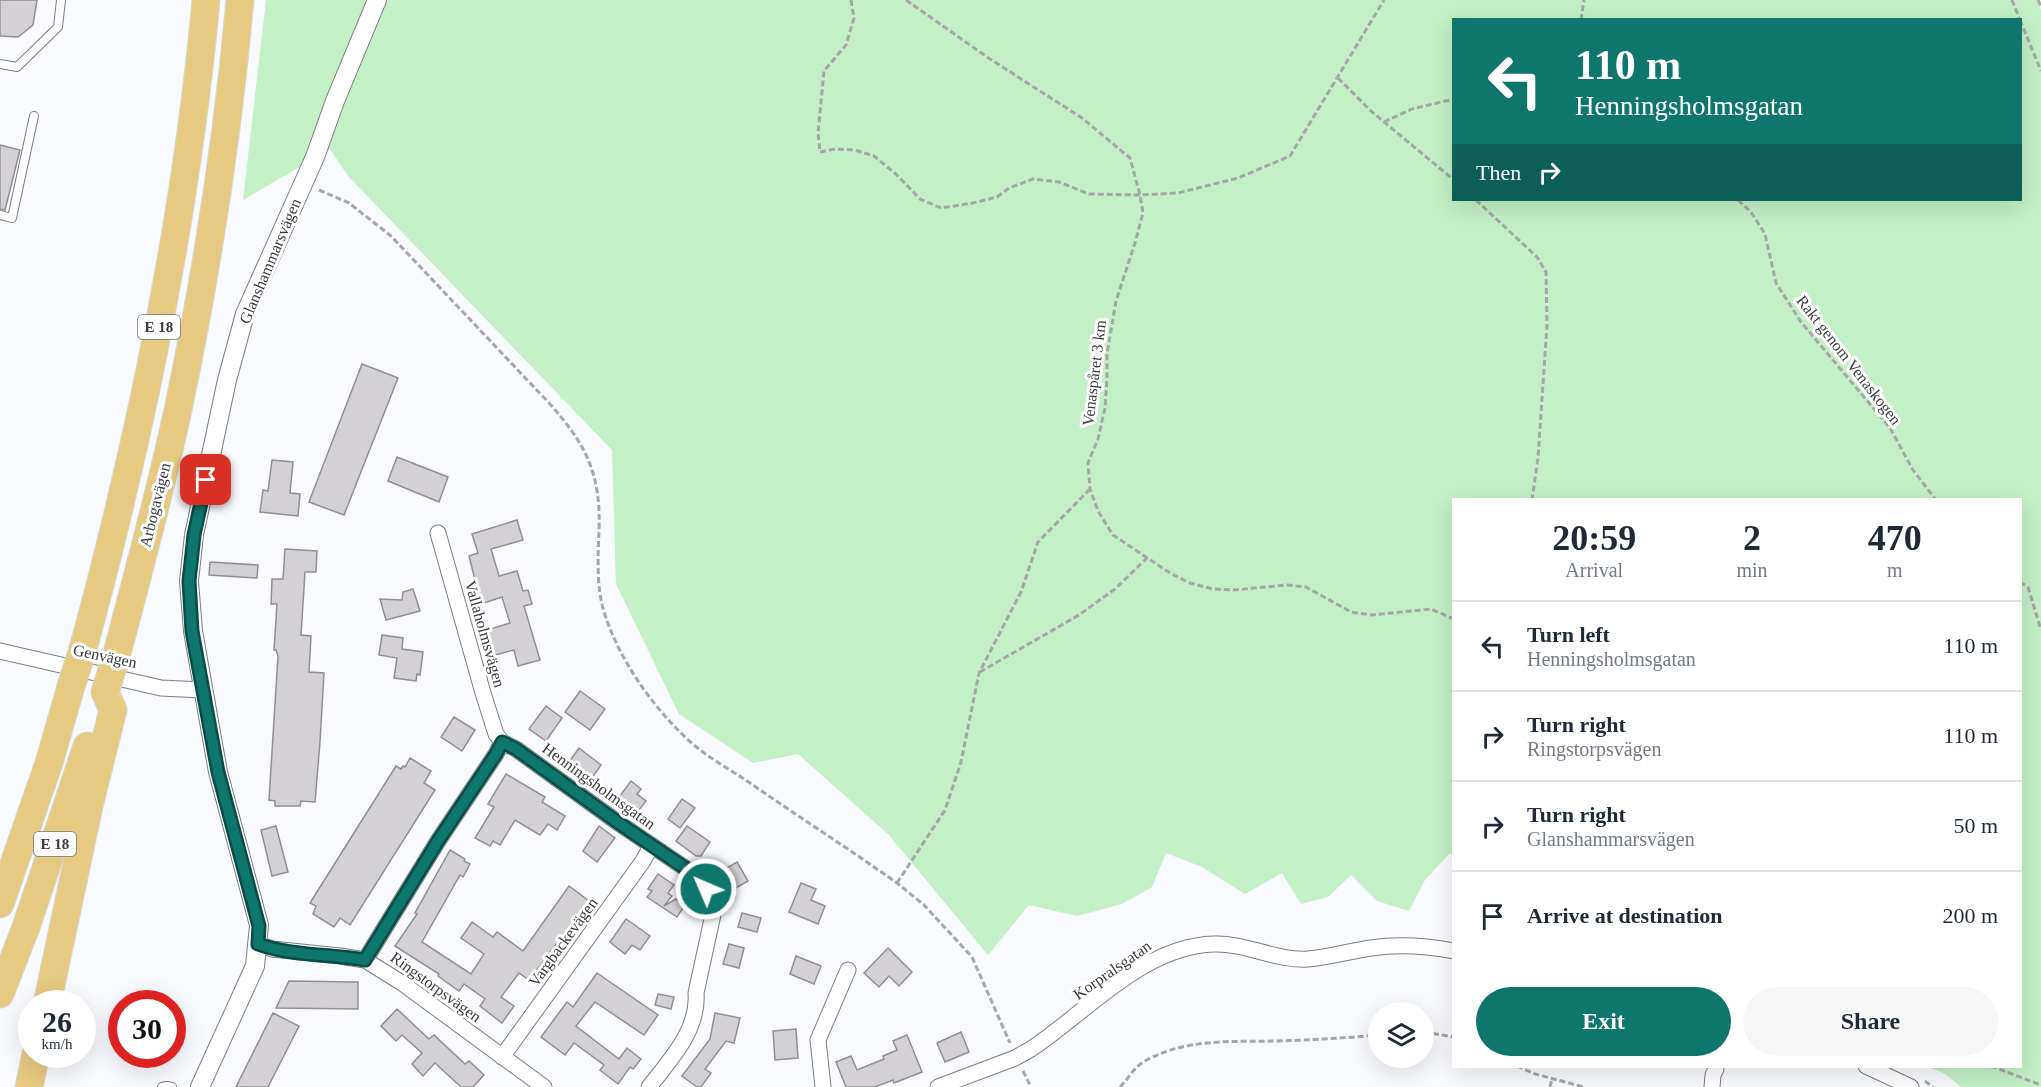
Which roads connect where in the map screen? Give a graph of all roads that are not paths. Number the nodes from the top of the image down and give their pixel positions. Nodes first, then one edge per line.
1 (61, 0) edge
2 (206, 0) edge
3 (240, 0) edge
4 (377, 0) edge
5 (0, 64) edge
6 (34, 116) dead end
7 (0, 214) edge
8 (438, 533) dead end
9 (0, 651) edge
10 (203, 690) junction
11 (105, 692) junction
12 (502, 742) junction
13 (651, 846) junction
14 (0, 904) edge
15 (258, 944) junction
16 (1452, 951) edge
17 (365, 960) junction
18 (848, 970) dead end
19 (50, 990) edge
20 (0, 994) edge
21 (502, 1057) junction
22 (33, 1068) edge
23 (1716, 1068) edge
24 (1870, 1068) edge
25 (29, 1087) edge
26 (162, 1087) edge
27 (172, 1087) edge
28 (200, 1087) edge
29 (544, 1087) edge
30 (649, 1087) edge
31 (823, 1087) edge
32 (938, 1087) edge
33 (1712, 1087) edge
34 (1911, 1087) edge

1 - 5 lane
2 - 14 highway, Arbogavägen / E 18, bridge
3 - 11 highway, Arbogavägen / E 18, bridge
4 - 10 street, Glanshammarsvägen
6 - 7 lane
8 - 12 street, Vallaholmsvägen
9 - 10 street, Genvägen
10 - 15 street, Glanshammarsvägen
11 - 19 highway, E 18
11 - 20 highway, Arbogavägen / E 18
12 - 13 street, Henningsholmsgatan
12 - 17 street
13 - 21 street, Vargbackevägen
13 - 30 street, Henningsholmsgatan
15 - 17 street, Ringstorpsvägen
15 - 28 street, Glanshammarsvägen
16 - 32 street, Korpralsgatan
17 - 21 street, Ringstorpsvägen
18 - 31 street
21 - 29 street, Ringstorpsvägen
22 - 25 highway
23 - 33 street
24 - 34 street
26 - 27 lane

